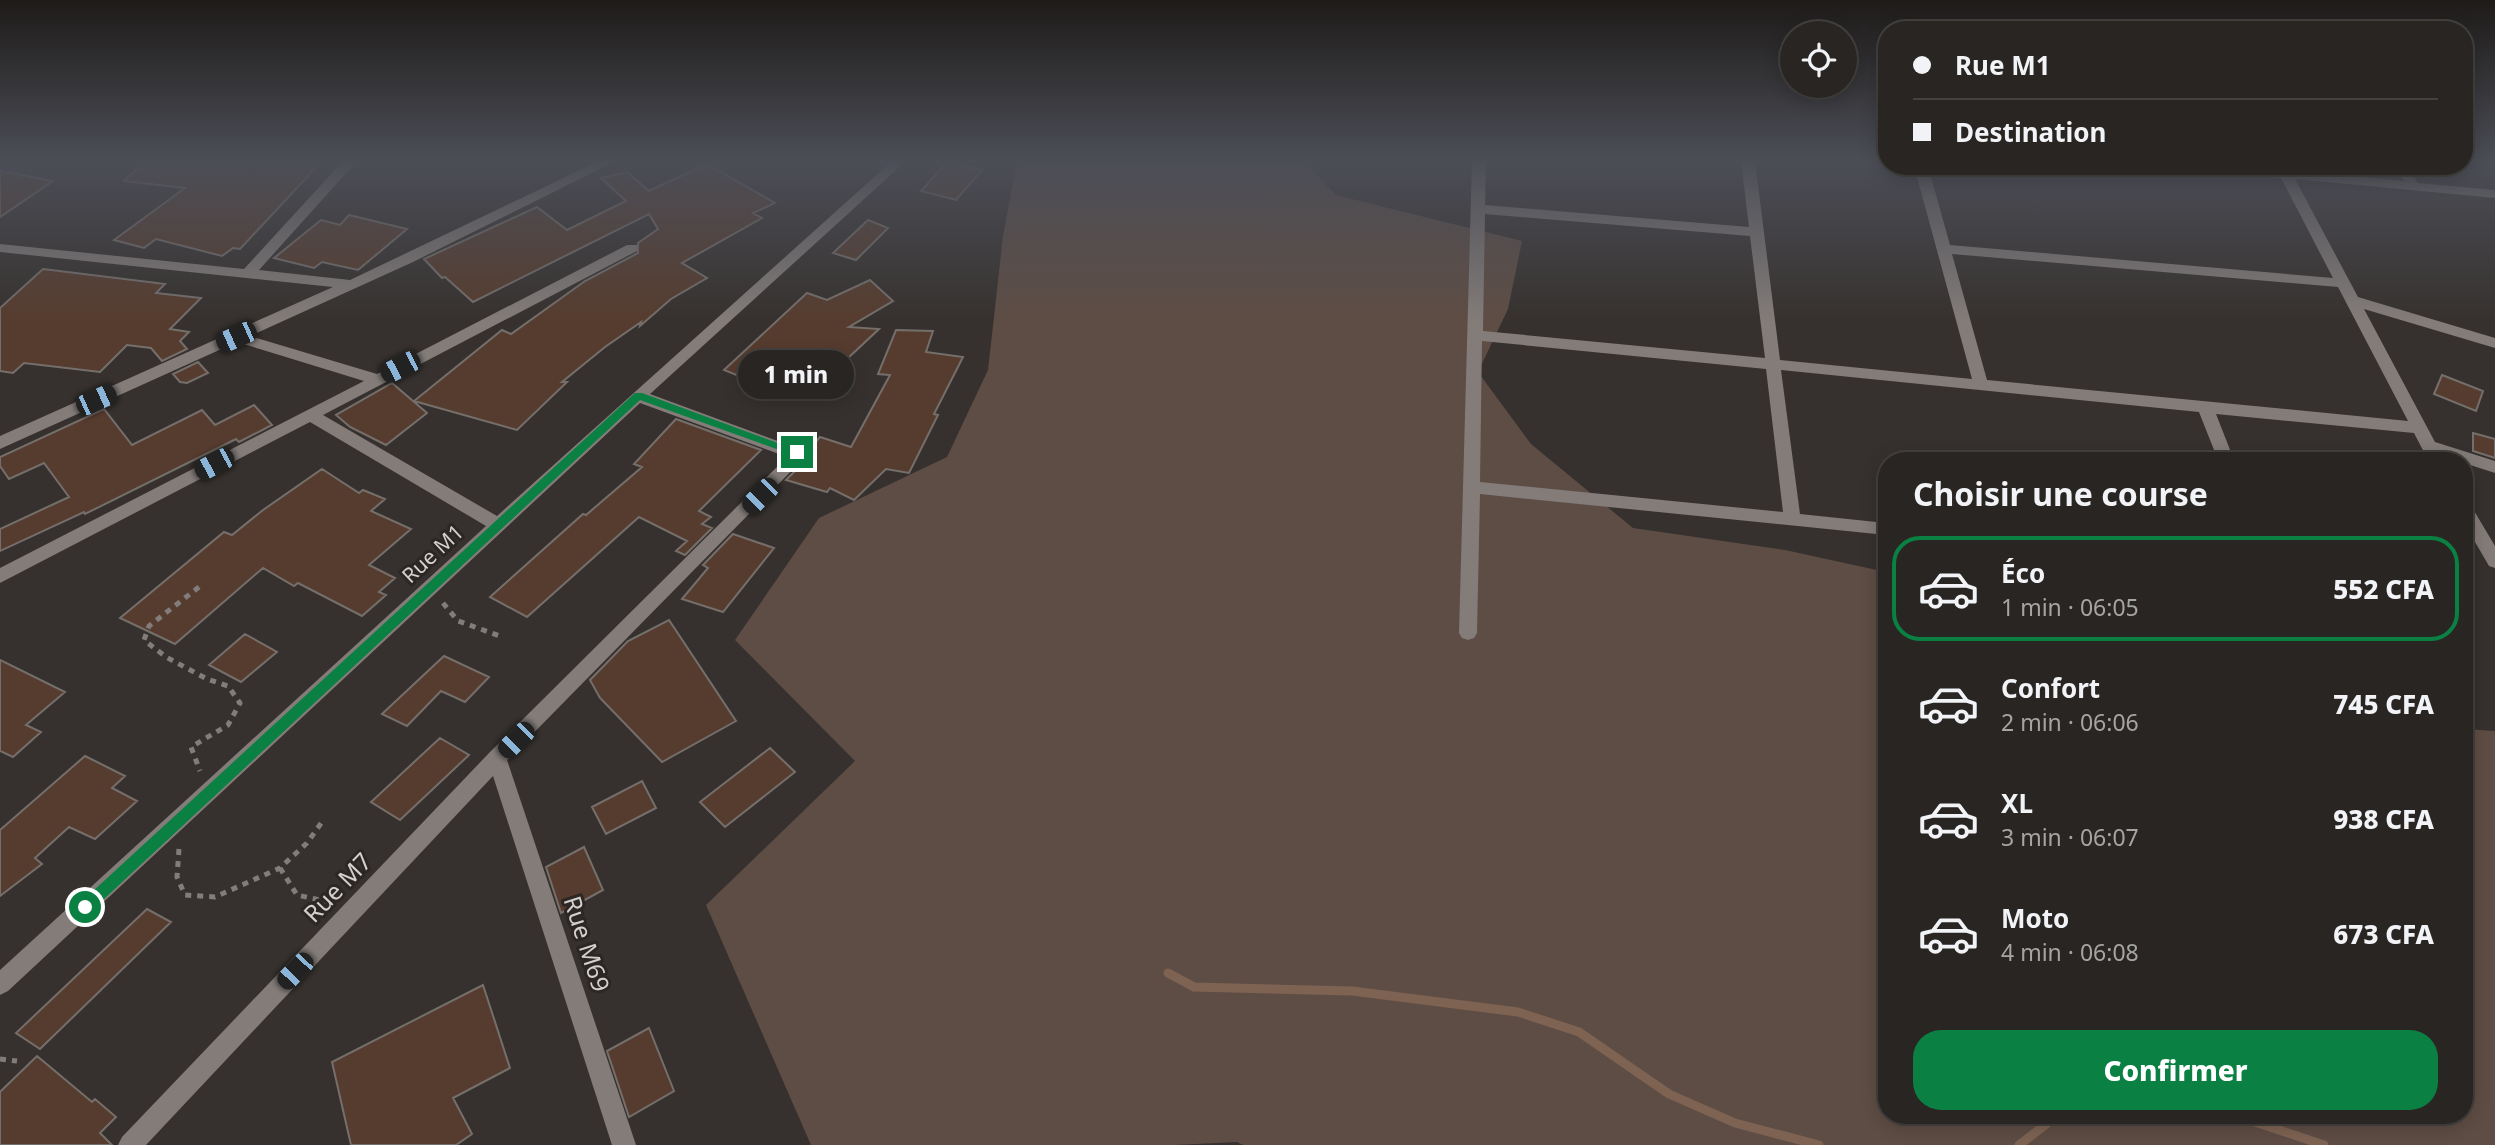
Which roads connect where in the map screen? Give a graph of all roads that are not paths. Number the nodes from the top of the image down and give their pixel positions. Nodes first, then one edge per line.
1 (302, 214) edge
2 (500, 214) edge
3 (841, 214) edge
4 (1477, 214) edge
5 (1543, 214) edge
6 (1754, 214) edge
7 (1935, 214) edge
8 (2307, 214) edge
9 (1756, 232) junction
10 (0, 248) edge
11 (632, 248) dead end
12 (1944, 249) junction
13 (249, 272) junction
14 (2342, 282) junction
15 (351, 285) junction
16 (2351, 300) junction
17 (1475, 335) junction
18 (236, 337) junction
19 (2495, 343) edge
20 (1773, 365) junction
21 (376, 379) junction
22 (1981, 385) junction
23 (638, 396) junction
24 (2204, 407) junction
25 (308, 414) junction
26 (2417, 428) junction
27 (0, 430) edge
28 (26, 432) junction
29 (0, 443) edge
30 (2223, 452) edge
31 (2431, 452) edge
32 (2473, 462) edge
33 (2495, 467) edge
34 (1471, 487) junction
35 (1793, 520) junction
36 (2473, 523) edge
37 (499, 525) junction
38 (1878, 528) edge
39 (2495, 561) edge
40 (0, 576) edge
41 (1468, 633) dead end
42 (497, 758) junction
43 (0, 984) edge
44 (130, 1145) edge
45 (624, 1145) edge

1 - 13 street
2 - 15 street
3 - 23 street, Rue M1
4 - 17 street
5 - 9 street
6 - 9 street
7 - 12 street
8 - 14 street
9 - 20 street
10 - 13 street
11 - 21 street
12 - 14 street
12 - 22 street
13 - 15 street
14 - 16 street
15 - 18 street
16 - 19 street
16 - 26 street
17 - 20 street
17 - 34 street
18 - 21 street
18 - 28 street
20 - 22 street
20 - 35 street
21 - 25 street
22 - 24 street
23 - 37 street, Rue M1
23 - 42 street, Rue M7
24 - 26 street
24 - 30 street
25 - 37 street
25 - 40 street
26 - 31 street
27 - 28 street
28 - 29 street
32 - 33 street
34 - 35 street
34 - 41 street
35 - 38 street
36 - 39 street
37 - 43 street, Rue M1
42 - 44 street, Rue M7
42 - 45 street, Rue M69

